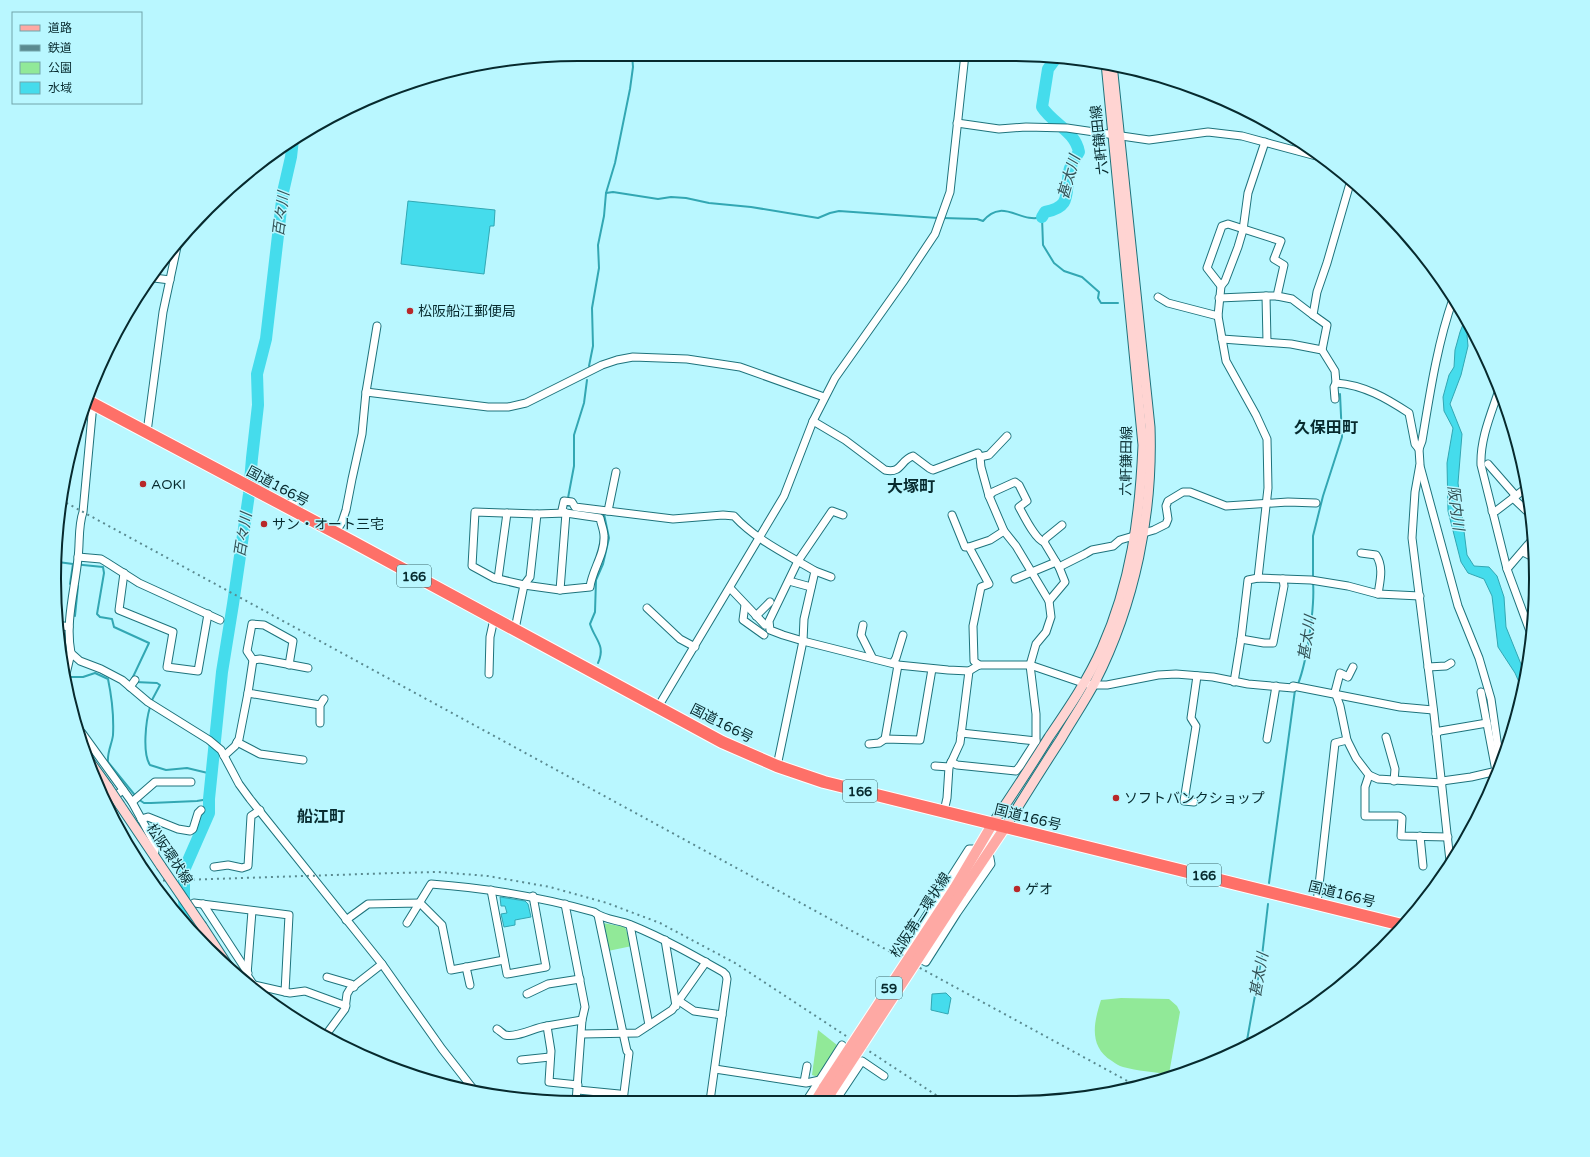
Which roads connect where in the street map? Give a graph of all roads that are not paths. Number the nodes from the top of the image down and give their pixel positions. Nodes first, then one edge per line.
1 (964, 61) edge
2 (1107, 70) edge
3 (1112, 71) edge
4 (957, 123) junction
5 (1117, 136) junction
6 (1265, 142) junction
7 (1306, 153) edge
8 (1349, 186) edge
9 (1243, 230) junction
10 (175, 255) edge
11 (157, 278) edge
12 (170, 280) junction
13 (1221, 286) junction
14 (1266, 296) junction
15 (1277, 296) junction
16 (1158, 297) dead end
17 (1219, 298) junction
18 (1451, 305) edge
19 (1313, 315) junction
20 (1218, 316) junction
21 (377, 326) dead end
22 (1222, 339) junction
23 (1267, 342) junction
24 (1322, 350) junction
25 (1336, 383) junction
26 (366, 392) junction
27 (824, 397) junction
28 (1335, 398) dead end
29 (1497, 398) edge
30 (91, 403) edge
31 (88, 411) edge
32 (813, 421) junction
33 (147, 432) junction
34 (1007, 436) dead end
35 (1419, 449) junction
36 (980, 457) junction
37 (1420, 464) junction
38 (1488, 464) dead end
39 (616, 472) dead end
40 (1521, 491) edge
41 (1415, 492) junction
42 (1427, 493) junction
43 (261, 494) junction
44 (989, 496) junction
45 (1514, 497) junction
46 (300, 502) dead end
47 (1266, 503) junction
48 (1316, 503) dead end
49 (1524, 508) edge
50 (608, 511) junction
51 (1492, 511) junction
52 (507, 513) junction
53 (566, 513) junction
54 (537, 514) junction
55 (843, 515) dead end
56 (952, 515) dead end
57 (1062, 525) dead end
58 (1004, 531) junction
59 (335, 533) junction
60 (1139, 534) junction
61 (760, 538) junction
62 (1044, 542) junction
63 (1528, 545) edge
64 (969, 547) junction
65 (1523, 552) junction
66 (1361, 553) dead end
67 (1528, 555) edge
68 (78, 561) junction
69 (798, 561) junction
70 (1057, 565) junction
71 (1507, 569) junction
72 (815, 571) junction
73 (1031, 572) junction
74 (124, 573) junction
75 (831, 577) dead end
76 (1258, 578) junction
77 (498, 579) junction
78 (1015, 579) dead end
79 (1283, 580) junction
80 (789, 581) junction
81 (524, 585) junction
82 (810, 587) junction
83 (730, 588) junction
84 (560, 590) junction
85 (1378, 594) junction
86 (1420, 596) junction
87 (1049, 601) junction
88 (770, 602) dead end
89 (745, 604) junction
90 (647, 608) dead end
91 (208, 614) junction
92 (756, 616) junction
93 (494, 619) junction
94 (220, 620) dead end
95 (1527, 623) edge
96 (63, 625) edge
97 (863, 625) dead end
98 (69, 626) junction
99 (765, 626) dead end
100 (514, 629) junction
101 (764, 635) dead end
102 (903, 635) dead end
103 (1241, 639) junction
104 (803, 641) junction
105 (695, 647) junction
106 (71, 653) junction
107 (872, 657) junction
108 (253, 660) junction
109 (1451, 663) dead end
110 (68, 664) edge
111 (896, 664) junction
112 (290, 665) junction
113 (979, 665) junction
114 (1030, 665) junction
115 (1353, 667) dead end
116 (1428, 667) junction
117 (308, 668) dead end
118 (932, 669) junction
119 (968, 671) junction
120 (489, 674) dead end
121 (1197, 676) junction
122 (1234, 682) junction
123 (1083, 684) junction
124 (1093, 685) junction
125 (1276, 686) junction
126 (1481, 692) dead end
127 (248, 693) junction
128 (1336, 695) junction
129 (658, 707) junction
130 (1433, 710) junction
131 (320, 723) dead end
132 (1487, 723) junction
133 (961, 734) junction
134 (1436, 734) junction
135 (1386, 737) dead end
136 (86, 739) edge
137 (885, 739) junction
138 (1267, 739) dead end
139 (1347, 740) junction
140 (1036, 741) junction
141 (237, 742) junction
142 (869, 744) dead end
143 (1499, 754) edge
144 (224, 756) junction
145 (303, 760) dead end
146 (1495, 763) edge
147 (950, 765) junction
148 (777, 766) junction
149 (936, 766) dead end
150 (1492, 772) edge
151 (99, 775) edge
152 (1369, 775) junction
153 (1394, 781) junction
154 (191, 782) dead end
155 (1442, 782) junction
156 (123, 790) junction
157 (111, 800) edge
158 (133, 801) junction
159 (1194, 802) dead end
160 (201, 810) dead end
161 (260, 810) junction
162 (944, 811) junction
163 (142, 819) junction
164 (993, 824) junction
165 (1006, 826) junction
166 (1420, 836) junction
167 (1448, 837) junction
168 (978, 849) junction
169 (989, 853) junction
170 (1449, 854) edge
171 (154, 856) junction
172 (1423, 866) dead end
173 (214, 867) dead end
174 (491, 890) junction
175 (958, 891) junction
176 (533, 896) junction
177 (194, 903) dead end
178 (420, 903) junction
179 (203, 904) junction
180 (565, 904) junction
181 (1317, 904) junction
182 (252, 911) junction
183 (598, 916) junction
184 (346, 920) junction
185 (407, 923) dead end
186 (1397, 924) edge
187 (630, 925) junction
188 (665, 940) junction
189 (215, 946) edge
190 (504, 960) junction
191 (706, 962) junction
192 (382, 964) junction
193 (466, 967) junction
194 (248, 973) junction
195 (327, 977) dead end
196 (580, 979) junction
197 (251, 980) edge
198 (470, 985) dead end
199 (260, 986) edge
200 (354, 987) junction
201 (285, 992) junction
202 (527, 994) dead end
203 (678, 1003) junction
204 (346, 1006) junction
205 (722, 1014) junction
206 (582, 1020) junction
207 (650, 1025) junction
208 (548, 1026) junction
209 (497, 1029) dead end
210 (328, 1031) edge
211 (623, 1033) junction
212 (582, 1034) junction
213 (842, 1045) dead end
214 (550, 1057) junction
215 (521, 1060) dead end
216 (807, 1066) dead end
217 (715, 1069) junction
218 (884, 1076) dead end
219 (804, 1082) junction
220 (469, 1084) edge
221 (578, 1087) junction
222 (828, 1089) edge
223 (577, 1096) edge
224 (621, 1096) edge
225 (623, 1096) edge
226 (711, 1096) edge
227 (815, 1096) edge
228 (820, 1096) edge

1 - 4 street
2 - 5 main road, 六軒鎌田線
3 - 5 main road, 六軒鎌田線
4 - 5 street
4 - 27 street
5 - 6 street
5 - 60 main road, 六軒鎌田線
6 - 7 street
6 - 9 street
8 - 19 street
9 - 13 street
9 - 13 street
9 - 15 street
10 - 12 street
11 - 12 street
12 - 33 street
13 - 17 street
14 - 15 street
14 - 17 street
14 - 23 street
15 - 19 street
16 - 20 street
17 - 20 street
18 - 35 street
19 - 24 street
20 - 22 street
21 - 26 street
22 - 23 street
22 - 47 street
23 - 24 street
24 - 25 street
25 - 28 street
25 - 35 street
26 - 27 street
26 - 59 street
27 - 32 street
29 - 51 street
30 - 33 highway, 国道166号 / 166
31 - 68 street
32 - 36 street
32 - 61 street
33 - 43 highway, 国道166号 / 166
34 - 36 street
35 - 37 street
36 - 44 street
37 - 41 street
37 - 42 street
38 - 45 street
39 - 50 street
40 - 45 street
41 - 42 street
41 - 86 street
42 - 143 street
43 - 46 street
43 - 59 highway, 国道166号 / 166
44 - 58 street
44 - 62 street
45 - 49 street
45 - 51 street
47 - 48 street
47 - 60 street
47 - 76 street
50 - 53 street
50 - 61 street
51 - 71 street
52 - 54 street
52 - 77 street
52 - 77 street
53 - 54 street
53 - 84 street
53 - 84 street
54 - 81 street
55 - 69 street
56 - 64 street
57 - 62 street
58 - 64 street
58 - 73 street
59 - 93 highway, 国道166号 / 166
60 - 70 street
60 - 123 main road, 六軒鎌田線
60 - 124 main road, 六軒鎌田線
61 - 69 street
61 - 83 street
62 - 70 street
63 - 65 street
64 - 113 street
65 - 67 street
65 - 71 street
66 - 85 street
68 - 74 street
68 - 98 street
69 - 72 street
69 - 80 street
70 - 73 street
70 - 87 street
71 - 95 street
72 - 75 street
72 - 82 street
73 - 78 street
73 - 87 street
74 - 91 street
74 - 91 street
76 - 79 street
76 - 103 street
77 - 81 street
79 - 85 street
79 - 103 street
80 - 82 street
80 - 104 street
81 - 84 street
81 - 100 street
82 - 104 street
83 - 89 street
83 - 105 street
85 - 86 street
86 - 116 street
87 - 114 street
88 - 92 street
89 - 92 street
89 - 101 street
90 - 105 street
91 - 94 street
92 - 99 street
93 - 100 highway, 国道166号 / 166
93 - 120 street
96 - 98 street
97 - 107 street
98 - 106 street
100 - 129 highway, 国道166号 / 166
102 - 111 street
103 - 122 street
104 - 107 street
104 - 148 street
105 - 129 street
106 - 110 street
106 - 144 street
107 - 111 street
108 - 112 street
108 - 112 street
108 - 127 street
109 - 116 street
111 - 118 street
111 - 137 street
112 - 117 street
113 - 114 street
113 - 119 street
114 - 123 street
114 - 140 street
115 - 128 street
116 - 130 street
118 - 119 street
118 - 137 street
119 - 133 street
121 - 122 street
121 - 124 street
121 - 159 street
122 - 125 street
123 - 124 street
123 - 164 main road, 六軒鎌田線
124 - 165 main road, 六軒鎌田線
125 - 128 street
125 - 138 street
126 - 132 street
127 - 131 street
127 - 141 street
128 - 130 street
128 - 139 street
129 - 148 highway, 国道166号 / 166
130 - 134 street
132 - 134 street
132 - 146 street
133 - 140 street
133 - 147 street
134 - 155 street
135 - 153 street
136 - 156 street
137 - 142 street
139 - 152 street
139 - 181 street
140 - 147 street
141 - 144 street
141 - 145 street
144 - 161 street
147 - 149 street
147 - 162 street
148 - 162 highway, 国道166号 / 166
150 - 155 street
151 - 171 main road, 松阪環状線, bridge
152 - 153 street
152 - 166 street
153 - 155 street
154 - 158 street
155 - 167 street
156 - 157 street
156 - 158 street
158 - 163 street
160 - 163 street
161 - 173 street
161 - 184 street
162 - 164 highway, 国道166号 / 166
163 - 171 street
164 - 165 highway, 国道166号 / 166
164 - 168 main road, 松阪第二環状線 / 59
165 - 169 main road, 松阪第二環状線 / 59
165 - 181 highway, 国道166号 / 166
166 - 167 street
166 - 172 street
167 - 170 street
168 - 169 street
168 - 175 main road, 松阪第二環状線 / 59
169 - 175 main road, 松阪第二環状線 / 59
171 - 189 main road, 松阪環状線, bridge
174 - 176 street
174 - 178 street
174 - 190 street
175 - 222 main road, 松阪第二環状線 / 59, bridge
176 - 180 street
176 - 190 street
177 - 179 street
178 - 184 street
178 - 185 street
178 - 193 street
179 - 182 street
179 - 194 street
180 - 183 street
180 - 196 street
181 - 186 highway, 国道166号 / 166
182 - 194 street
182 - 201 street
183 - 187 street
183 - 211 street
184 - 192 street
187 - 188 street
187 - 207 street
188 - 191 street
188 - 203 street
190 - 193 street
191 - 203 street
191 - 205 street
192 - 200 street
192 - 220 street
193 - 198 street
194 - 197 street
195 - 200 street
196 - 202 street
196 - 206 street
199 - 201 street
200 - 204 street
201 - 204 street
203 - 205 street
203 - 207 street
204 - 210 street
205 - 217 street
206 - 208 street
206 - 212 street
207 - 211 street
208 - 209 street
208 - 214 street
211 - 212 street
211 - 225 street
212 - 221 street
213 - 222 street
214 - 215 street
214 - 221 street
216 - 219 street
217 - 219 street
217 - 226 street
218 - 222 street
219 - 222 street
221 - 223 street
221 - 224 street
222 - 227 street
222 - 228 main road, 松阪第二環状線 / 59

